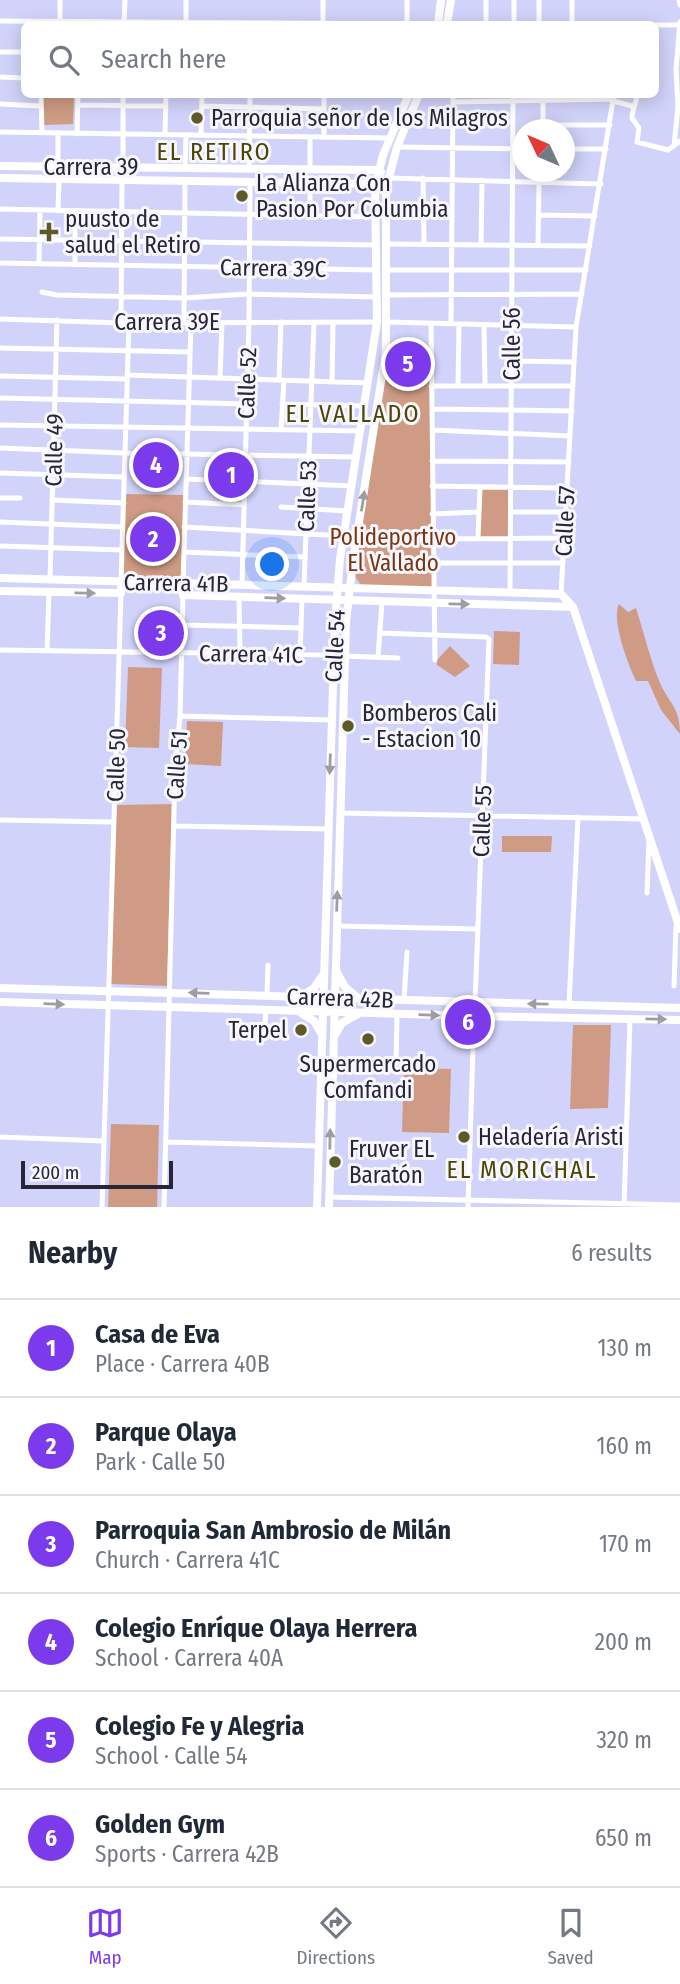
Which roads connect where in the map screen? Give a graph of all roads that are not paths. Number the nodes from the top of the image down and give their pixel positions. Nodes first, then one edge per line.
1 (60, 0) edge
2 (125, 0) edge
3 (186, 0) edge
4 (323, 0) edge
5 (407, 0) edge
6 (442, 0) edge
7 (451, 0) edge
8 (486, 0) edge
9 (514, 0) edge
10 (539, 0) edge
11 (572, 0) edge
12 (679, 0) edge
13 (680, 5) edge
14 (0, 21) edge
15 (60, 21) edge
16 (124, 21) edge
17 (186, 21) edge
18 (323, 21) edge
19 (407, 21) edge
20 (444, 21) edge
21 (445, 21) edge
22 (486, 21) edge
23 (514, 21) edge
24 (539, 21) edge
25 (572, 21) edge
26 (21, 22) edge
27 (680, 23) edge
28 (659, 25) edge
29 (0, 52) edge
30 (21, 52) edge
31 (0, 77) edge
32 (21, 78) edge
33 (41, 98) edge
34 (78, 98) edge
35 (124, 98) edge
36 (166, 98) edge
37 (202, 98) edge
38 (250, 98) edge
39 (324, 98) edge
40 (407, 98) edge
41 (417, 98) edge
42 (453, 98) edge
43 (486, 98) edge
44 (513, 98) edge
45 (614, 98) edge
46 (637, 98) edge
47 (543, 100) junction
48 (453, 102) junction
49 (0, 104) edge
50 (78, 105) junction
51 (40, 106) junction
52 (166, 106) junction
53 (202, 106) junction
54 (632, 106) junction
55 (123, 107) junction
56 (250, 108) junction
57 (324, 109) junction
58 (513, 119) edge
59 (543, 119) edge
60 (610, 125) junction
61 (575, 126) edge
62 (0, 132) edge
63 (42, 133) junction
64 (58, 133) junction
65 (76, 134) junction
66 (123, 134) junction
67 (165, 135) junction
68 (186, 135) junction
69 (201, 135) junction
70 (250, 137) junction
71 (310, 137) junction
72 (324, 137) junction
73 (390, 138) junction
74 (680, 141) edge
75 (674, 146) junction
76 (397, 148) junction
77 (453, 148) junction
78 (512, 149) edge
79 (575, 149) edge
80 (606, 149) junction
81 (383, 155) junction
82 (0, 163) edge
83 (58, 167) junction
84 (122, 167) junction
85 (152, 167) junction
86 (171, 168) junction
87 (185, 168) junction
88 (249, 169) junction
89 (267, 169) junction
90 (310, 169) junction
91 (287, 170) junction
92 (365, 170) junction
93 (378, 170) junction
94 (0, 178) edge
95 (59, 178) junction
96 (388, 178) junction
97 (424, 178) junction
98 (453, 179) junction
99 (122, 180) junction
100 (152, 180) junction
101 (169, 180) junction
102 (482, 180) junction
103 (185, 181) junction
104 (512, 181) edge
105 (250, 182) junction
106 (264, 182) junction
107 (286, 182) junction
108 (513, 182) edge
109 (539, 182) joint
110 (310, 183) junction
111 (361, 184) junction
112 (601, 184) junction
113 (376, 186) junction
114 (374, 197) junction
115 (0, 209) edge
116 (40, 210) junction
117 (58, 211) junction
118 (75, 211) junction
119 (122, 212) junction
120 (185, 213) junction
121 (250, 215) junction
122 (539, 215) junction
123 (310, 216) junction
124 (596, 216) junction
125 (376, 218) junction
126 (0, 239) edge
127 (40, 240) junction
128 (76, 240) junction
129 (122, 241) junction
130 (184, 242) junction
131 (249, 243) junction
132 (381, 244) junction
133 (424, 244) junction
134 (452, 245) junction
135 (481, 245) junction
136 (512, 245) junction
137 (538, 246) junction
138 (590, 246) junction
139 (0, 263) edge
140 (39, 264) junction
141 (75, 264) junction
142 (122, 265) junction
143 (184, 267) junction
144 (249, 268) junction
145 (452, 269) junction
146 (512, 269) junction
147 (382, 270) junction
148 (586, 270) junction
149 (42, 292) dead end
150 (248, 294) junction
151 (512, 294) junction
152 (582, 294) junction
153 (452, 295) junction
154 (121, 296) junction
155 (382, 296) junction
156 (184, 298) junction
157 (0, 319) edge
158 (57, 320) junction
159 (250, 322) junction
160 (281, 322) junction
161 (333, 322) junction
162 (377, 322) junction
163 (387, 322) junction
164 (121, 323) junction
165 (129, 323) junction
166 (187, 323) junction
167 (222, 323) junction
168 (314, 323) junction
169 (431, 323) junction
170 (455, 324) junction
171 (484, 324) junction
172 (512, 325) junction
173 (576, 327) junction
174 (0, 348) edge
175 (56, 349) junction
176 (128, 350) junction
177 (190, 352) junction
178 (512, 361) junction
179 (574, 362) junction
180 (0, 376) edge
181 (127, 377) junction
182 (189, 377) junction
183 (57, 378) junction
184 (220, 378) junction
185 (248, 379) junction
186 (281, 380) junction
187 (312, 382) junction
188 (332, 382) junction
189 (369, 383) junction
190 (512, 385) junction
191 (432, 386) junction
192 (458, 386) junction
193 (485, 386) junction
194 (573, 386) junction
195 (0, 398) edge
196 (55, 400) junction
197 (127, 401) junction
198 (188, 402) junction
199 (248, 404) junction
200 (282, 404) junction
201 (311, 405) junction
202 (365, 406) junction
203 (432, 409) junction
204 (512, 410) junction
205 (572, 411) junction
206 (0, 425) edge
207 (54, 427) junction
208 (126, 427) junction
209 (187, 428) junction
210 (245, 429) junction
211 (281, 430) junction
212 (310, 430) junction
213 (432, 430) junction
214 (361, 431) junction
215 (511, 434) junction
216 (570, 436) junction
217 (0, 448) edge
218 (54, 451) junction
219 (125, 453) junction
220 (187, 453) junction
221 (245, 455) junction
222 (309, 455) junction
223 (357, 457) junction
224 (432, 461) junction
225 (511, 461) junction
226 (569, 462) junction
227 (0, 473) edge
228 (54, 474) junction
229 (124, 477) junction
230 (186, 479) junction
231 (244, 480) junction
232 (308, 483) junction
233 (353, 486) junction
234 (432, 486) junction
235 (480, 488) junction
236 (511, 488) junction
237 (567, 488) junction
238 (0, 498) edge
239 (20, 498) dead end
240 (53, 500) junction
241 (185, 502) junction
242 (124, 503) junction
243 (244, 505) junction
244 (281, 507) dead end
245 (307, 508) junction
246 (348, 511) junction
247 (478, 512) junction
248 (511, 512) junction
249 (566, 512) junction
250 (432, 514) junction
251 (0, 522) edge
252 (52, 523) junction
253 (123, 527) junction
254 (184, 527) junction
255 (243, 530) junction
256 (306, 534) junction
257 (344, 536) junction
258 (433, 538) junction
259 (478, 538) junction
260 (511, 538) junction
261 (565, 538) junction
262 (0, 546) edge
263 (52, 548) junction
264 (122, 550) junction
265 (184, 552) junction
266 (243, 554) junction
267 (305, 557) junction
268 (340, 559) junction
269 (511, 562) junction
270 (433, 563) junction
271 (563, 563) junction
272 (352, 564) junction
273 (339, 570) junction
274 (0, 578) edge
275 (50, 580) junction
276 (121, 582) junction
277 (183, 583) junction
278 (242, 584) junction
279 (303, 586) junction
280 (323, 587) junction
281 (338, 588) junction
282 (350, 588) junction
283 (367, 590) junction
284 (0, 591) edge
285 (433, 591) junction
286 (50, 592) junction
287 (121, 593) junction
288 (510, 593) junction
289 (561, 594) junction
290 (183, 595) junction
291 (239, 597) junction
292 (302, 599) junction
293 (318, 600) junction
294 (337, 601) junction
295 (348, 601) junction
296 (366, 601) junction
297 (382, 602) junction
298 (434, 603) junction
299 (573, 607) junction
300 (335, 622) junction
301 (346, 622) junction
302 (182, 625) junction
303 (240, 626) junction
304 (301, 628) junction
305 (380, 633) junction
306 (435, 634) junction
307 (0, 650) edge
308 (47, 650) junction
309 (119, 652) junction
310 (182, 653) junction
311 (240, 653) junction
312 (300, 655) junction
313 (334, 655) junction
314 (344, 656) junction
315 (378, 657) junction
316 (398, 658) dead end
317 (435, 660) dead end
318 (180, 716) junction
319 (332, 720) junction
320 (340, 813) junction
321 (482, 815) junction
322 (578, 817) junction
323 (644, 819) junction
324 (0, 820) edge
325 (114, 822) junction
326 (174, 826) junction
327 (328, 829) junction
328 (649, 835) junction
329 (647, 893) dead end
330 (677, 919) junction
331 (336, 926) junction
332 (478, 929) junction
333 (680, 929) edge
334 (407, 952) dead end
335 (268, 965) dead end
336 (324, 967) junction
337 (335, 969) junction
338 (674, 986) dead end
339 (0, 988) edge
340 (109, 991) junction
341 (170, 992) junction
342 (272, 995) junction
343 (298, 997) junction
344 (323, 998) junction
345 (334, 998) junction
346 (361, 1000) junction
347 (404, 1001) junction
348 (0, 1002) edge
349 (475, 1003) junction
350 (108, 1005) junction
351 (569, 1005) junction
352 (169, 1006) junction
353 (680, 1008) edge
354 (270, 1010) junction
355 (295, 1011) junction
356 (322, 1012) junction
357 (334, 1012) junction
358 (361, 1013) junction
359 (397, 1014) junction
360 (474, 1016) junction
361 (630, 1019) junction
362 (680, 1020) edge
363 (264, 1034) dead end
364 (321, 1038) junction
365 (332, 1048) junction
366 (396, 1064) dead end
367 (0, 1137) edge
368 (104, 1141) junction
369 (166, 1142) junction
370 (318, 1146) junction
371 (329, 1197) junction
372 (468, 1204) edge
373 (624, 1205) edge
374 (680, 1205) edge
375 (102, 1207) edge
376 (164, 1207) edge
377 (317, 1207) edge
378 (329, 1207) edge

1 - 15 street
2 - 16 street
3 - 17 street
4 - 18 street
5 - 19 street
6 - 20 main road
7 - 21 main road
8 - 22 street
9 - 23 street
10 - 24 street
11 - 25 street
12 - 13 street
14 - 26 street
27 - 28 street
27 - 75 street
29 - 30 street
31 - 32 street
33 - 51 street
34 - 50 street
35 - 55 street
36 - 52 street
37 - 53 street
38 - 56 street
39 - 57 street
40 - 73 main road, Calle 54
41 - 76 main road, Calle 54
42 - 48 street
43 - 44 street
43 - 48 street
44 - 47 street
44 - 58 street, Calle 56
45 - 47 street
45 - 54 street
45 - 60 street, Calle 57
46 - 54 street
47 - 59 street
48 - 77 street
49 - 51 street
50 - 55 street
50 - 65 street
51 - 63 street
52 - 55 street
52 - 67 street
53 - 56 street
53 - 69 street
54 - 75 street
55 - 66 street
56 - 57 street
56 - 70 street
57 - 72 street
60 - 61 street
60 - 80 street, Calle 57
62 - 63 street
63 - 64 street
64 - 65 street
64 - 83 street
65 - 66 street
66 - 67 street
66 - 84 street
67 - 68 street
68 - 69 street
68 - 87 street
69 - 70 street
70 - 71 street
70 - 88 street
71 - 72 street
71 - 90 street
72 - 73 street
73 - 81 main road, Calle 54
74 - 75 street
76 - 77 street
76 - 96 main road, Calle 54
77 - 78 street
77 - 98 street
79 - 80 street
80 - 112 street, Calle 57
81 - 92 main road
81 - 93 main road, Calle 54
82 - 83 main road, Carrera 39
83 - 84 main road, Carrera 39
84 - 85 main road, Carrera 39
85 - 86 main road, Carrera 39
85 - 100 main road
86 - 87 main road, Carrera 39
86 - 101 main road
87 - 88 main road, Carrera 39
88 - 89 main road, Carrera 39
89 - 91 main road, Carrera 39
89 - 106 main road
90 - 91 main road, Carrera 39
90 - 92 main road, Carrera 39
91 - 107 main road
92 - 93 main road, Carrera 39
93 - 96 main road
93 - 113 main road, Calle 54
94 - 95 main road, Carrera 39
95 - 99 main road, Carrera 39
95 - 117 street
96 - 97 street
96 - 113 main road
96 - 132 main road, Calle 54
97 - 98 street
97 - 133 street
98 - 102 street
98 - 134 street
99 - 100 main road, Carrera 39
99 - 119 street
100 - 101 main road, Carrera 39
101 - 103 main road, Carrera 39
102 - 104 street
102 - 135 street
103 - 105 main road, Carrera 39
103 - 120 street, Calle 51
105 - 106 main road, Carrera 39
105 - 121 street, Calle 52
106 - 107 main road, Carrera 39
107 - 110 main road, Carrera 39
108 - 136 street, Calle 56
109 - 112 street
109 - 122 street
110 - 111 main road, Carrera 39
110 - 123 street
111 - 113 main road, Carrera 39
111 - 114 main road
112 - 124 street, Calle 57
113 - 114 main road, Calle 54
114 - 125 main road, Calle 54
115 - 116 street
116 - 117 street
116 - 127 street
117 - 118 street
118 - 119 street
118 - 128 street
119 - 120 street
119 - 129 street
120 - 121 street
120 - 130 street, Calle 51
121 - 123 street
121 - 131 street, Calle 52
122 - 124 street
122 - 137 street
123 - 125 street
124 - 138 street, Calle 57
125 - 132 main road, Calle 54
126 - 127 street
127 - 128 street
127 - 140 street
128 - 129 street
128 - 141 street
129 - 130 street
129 - 142 street
130 - 131 street
130 - 143 street, Calle 51
131 - 132 street
131 - 144 street, Calle 52
132 - 133 street
132 - 147 main road, Calle 54
133 - 134 street
134 - 135 street
134 - 145 street
135 - 136 street
136 - 137 street
136 - 146 street, Calle 56
137 - 138 street
138 - 148 street, Calle 57
139 - 140 street, Carrera 39C
140 - 141 street, Carrera 39C
141 - 142 street, Carrera 39C
142 - 143 street, Carrera 39C
142 - 154 street
143 - 144 street, Carrera 39C
143 - 156 street, Calle 51
144 - 147 street, Carrera 39C
144 - 150 street, Calle 52
145 - 146 street, Carrera 39C
145 - 147 street, Carrera 39C
145 - 153 street
146 - 148 street, Carrera 39C
146 - 151 street, Calle 56
147 - 155 main road, Calle 54
148 - 152 street, Calle 57
149 - 154 street
150 - 155 street
150 - 156 street
150 - 159 street, Calle 52
151 - 152 street
151 - 153 street
151 - 172 street, Calle 56
152 - 173 street, Calle 57
153 - 155 street
153 - 170 street
154 - 156 street
154 - 164 street
155 - 162 main road, Calle 54
155 - 163 main road, Calle 54
156 - 166 street, Calle 51
157 - 158 street, Carrera 39E
158 - 164 street, Carrera 39E
158 - 175 street, Calle 49
159 - 160 street, Carrera 39E
159 - 167 street, Carrera 39E
159 - 185 street, Calle 52
160 - 168 street, Carrera 39E
160 - 186 street
161 - 162 street, Carrera 39E
161 - 168 street, Carrera 39E
161 - 188 street
162 - 189 main road, Calle 54
163 - 169 street
272 -> 163 main road, Calle 54
164 - 165 street, Carrera 39E
165 - 166 street, Carrera 39E
165 - 176 street, Calle 50
166 - 167 street, Carrera 39E
166 - 177 street, Calle 51
167 - 184 street
168 - 187 street, Calle 53
169 - 170 street
169 - 191 street
170 - 171 street
170 - 192 street
171 - 172 street
171 - 193 street
172 - 173 street
172 - 178 street, Calle 56
173 - 179 street, Calle 57
174 - 175 street
175 - 176 street
175 - 183 street, Calle 49
176 - 177 street
176 - 181 street, Calle 50
177 - 182 street, Calle 51
178 - 179 street
178 - 190 street, Calle 56
179 - 194 street, Calle 57
180 - 183 street
181 - 182 street
181 - 183 street
181 - 197 street, Calle 50
182 - 184 street
182 - 198 street, Calle 51
183 - 196 street, Calle 49
184 - 185 street
185 - 186 street
185 - 199 street, Calle 52
186 - 187 street
186 - 200 street
187 - 188 street
187 - 201 street, Calle 53
188 - 189 street
189 - 202 main road, Calle 54
190 - 193 street
190 - 194 street
190 - 204 street, Calle 56
191 - 192 street
191 - 203 street
192 - 193 street
194 - 205 street, Calle 57
195 - 196 street
196 - 197 street
196 - 207 street, Calle 49
197 - 198 street
197 - 208 street, Calle 50
198 - 199 street
198 - 209 street, Calle 51
199 - 210 street, Calle 52
200 - 201 street
200 - 211 street
201 - 202 street
201 - 212 street, Calle 53
202 - 214 main road, Calle 54
203 - 204 street
203 - 213 street
204 - 205 street
204 - 215 street, Calle 56
205 - 216 street, Calle 57
206 - 207 street
207 - 208 street
207 - 218 street, Calle 49
208 - 209 street
208 - 219 street, Calle 50
209 - 210 street
209 - 220 street, Calle 51
210 - 211 street
210 - 221 street, Calle 52
211 - 212 street
212 - 214 street
212 - 222 street, Calle 53
213 - 215 street
213 - 224 street
214 - 223 main road, Calle 54
215 - 216 street
215 - 225 street, Calle 56
216 - 226 street, Calle 57
217 - 218 street
218 - 219 street
218 - 228 street, Calle 49
219 - 220 street
219 - 229 street, Calle 50
220 - 221 street
220 - 230 street, Calle 51
221 - 222 street
221 - 231 street, Calle 52
222 - 223 street
222 - 232 street, Calle 53
223 - 233 main road, Calle 54
224 - 225 street
224 - 234 street
225 - 226 street
225 - 236 street, Calle 56
226 - 237 street, Calle 57
227 - 228 street
228 - 229 street
228 - 240 street, Calle 49
229 - 242 street, Calle 50
230 - 231 street
230 - 241 street, Calle 51
231 - 232 street
231 - 243 street, Calle 52
232 - 233 street
232 - 245 street, Calle 53
233 - 246 main road, Calle 54
234 - 235 street
234 - 250 street
235 - 236 street
235 - 247 street
236 - 237 street
236 - 248 street, Calle 56
237 - 249 street, Calle 57
238 - 239 street
240 - 242 street
240 - 252 street, Calle 49
241 - 243 street
241 - 254 street, Calle 51
242 - 253 street, Calle 50
243 - 255 street, Calle 52
244 - 245 street
245 - 246 street
245 - 256 street, Calle 53
246 - 257 main road, Calle 54
247 - 250 street
247 - 259 street
248 - 249 street
248 - 260 street, Calle 56
249 - 261 street, Calle 57
250 - 258 street
251 - 252 street
252 - 253 street
252 - 263 street, Calle 49
253 - 264 street, Calle 50
254 - 255 street
254 - 265 street, Calle 51
255 - 256 street
255 - 266 street, Calle 52
256 - 257 street
256 - 267 street, Calle 53
257 - 268 main road, Calle 54
258 - 259 street
258 - 270 street
259 - 260 street
260 - 261 street
260 - 269 street, Calle 56
261 - 271 street, Calle 57
262 - 263 street
263 - 264 street
263 - 275 street, Calle 49
264 - 276 street, Calle 50
265 - 266 street
265 - 277 street, Calle 51
266 - 267 street
266 - 278 street, Calle 52
267 - 279 street, Calle 53
268 - 272 main road
268 - 273 main road, Calle 54
269 - 270 street
269 - 271 street
269 - 288 street, Calle 56
270 - 285 street
271 - 289 street, Calle 57
272 - 282 main road, Calle 54
272 - 283 main road
273 - 280 main road
273 - 281 main road, Calle 54
274 - 275 main road, Carrera 41B
275 - 276 main road, Carrera 41B
276 - 277 main road, Carrera 41B
276 - 287 main road, Calle 50
277 - 278 main road, Carrera 41B
277 - 290 main road, Calle 51
278 - 279 main road, Carrera 41B
279 - 280 main road, Carrera 41B
280 - 281 main road, Carrera 41B
281 - 282 main road, Carrera 41B
281 - 294 main road, Calle 54
282 - 283 main road, Carrera 41B
282 - 295 main road, Calle 54
283 - 285 main road, Carrera 41B
284 - 286 main road, Carrera 41B
285 - 288 main road, Carrera 41B
285 - 298 street
286 -> 287 main road, Carrera 41B
286 - 308 street
287 - 309 street, Calle 50
288 - 289 main road, Carrera 41B
289 - 299 main road
290 - 291 main road, Carrera 41B
290 - 302 street, Calle 51
291 -> 292 main road, Carrera 41B
291 - 303 street
292 - 293 main road, Carrera 41B
292 - 304 street
293 - 294 main road, Carrera 41B
293 - 300 main road
294 - 295 main road, Carrera 41B
294 - 300 main road, Calle 54
295 - 296 main road, Carrera 41B
295 - 301 main road, Calle 54
296 - 297 main road, Carrera 41B
296 - 301 main road
297 - 298 main road, Carrera 41B
297 - 305 street
298 -> 299 main road, Carrera 41B
298 - 306 street
299 - 323 main road
300 - 313 main road, Calle 54
301 - 314 main road, Calle 54
302 - 303 street
302 - 310 street, Calle 51
303 - 304 street
303 - 311 street
304 - 312 street
305 - 306 street
305 - 315 street
306 - 317 street
306 - 321 street, Calle 55
307 - 308 street, Carrera 41C
308 - 309 street, Carrera 41C
309 - 310 street, Carrera 41C
309 - 325 street, Calle 50
310 - 311 street, Carrera 41C
310 - 318 street, Calle 51
311 - 312 street, Carrera 41C
312 - 313 street, Carrera 41C
313 - 319 main road, Calle 54
314 - 315 street
314 - 320 main road, Calle 54
315 - 316 street
318 - 319 street
318 - 326 street, Calle 51
319 -> 327 main road, Calle 54
320 - 321 street
331 -> 320 main road, Calle 54
321 - 322 street
321 - 332 street, Calle 55
322 - 323 street
322 - 351 street
323 - 328 main road
324 - 325 street
325 - 340 street, Calle 50
326 - 327 street
326 - 341 street, Calle 51
327 - 336 main road, Calle 54
328 - 329 street
328 - 330 main road
330 - 333 main road
330 - 338 street
331 - 332 street
331 - 337 main road, Calle 54
332 - 349 street, Calle 55
334 - 347 street
335 - 342 street
336 - 343 main road
336 - 344 main road, Calle 54
337 - 345 main road, Calle 54
337 - 346 main road
339 - 340 main road, Carrera 42B
340 - 341 main road, Carrera 42B
340 - 350 street, Calle 50
342 -> 341 main road, Carrera 42B
341 - 352 street, Calle 51
342 - 343 main road, Carrera 42B
342 - 354 main road
343 - 344 main road, Carrera 42B
344 - 345 main road, Carrera 42B
344 - 356 main road, Calle 54
345 - 346 main road, Carrera 42B
345 - 357 main road, Calle 54
346 - 347 main road, Carrera 42B
347 - 349 main road, Carrera 42B
348 -> 350 main road, Carrera 42B
351 -> 349 main road, Carrera 42B
350 - 352 main road, Carrera 42B
350 - 368 street, Calle 50
351 - 353 main road, Carrera 42B
352 - 354 main road, Carrera 42B
352 - 369 street, Calle 51
354 - 355 main road, Carrera 42B
354 - 363 street
355 - 356 main road, Carrera 42B
355 - 364 main road
356 - 357 main road, Carrera 42B
356 - 364 main road, Calle 54
357 - 358 main road, Carrera 42B
357 - 365 main road, Calle 54
358 - 359 main road, Carrera 42B
358 - 365 main road
359 -> 360 main road, Carrera 42B
359 - 366 street
360 - 361 main road, Carrera 42B
360 - 372 street
361 -> 362 main road, Carrera 42B
361 - 373 street
364 - 370 main road, Calle 54
371 -> 365 main road, Calle 54
367 - 368 street
368 - 375 street, Calle 50
369 - 370 street
369 - 376 street, Calle 51
370 - 377 main road, Calle 54
371 - 372 street
371 - 378 main road, Calle 54
372 - 373 street
373 - 374 street

